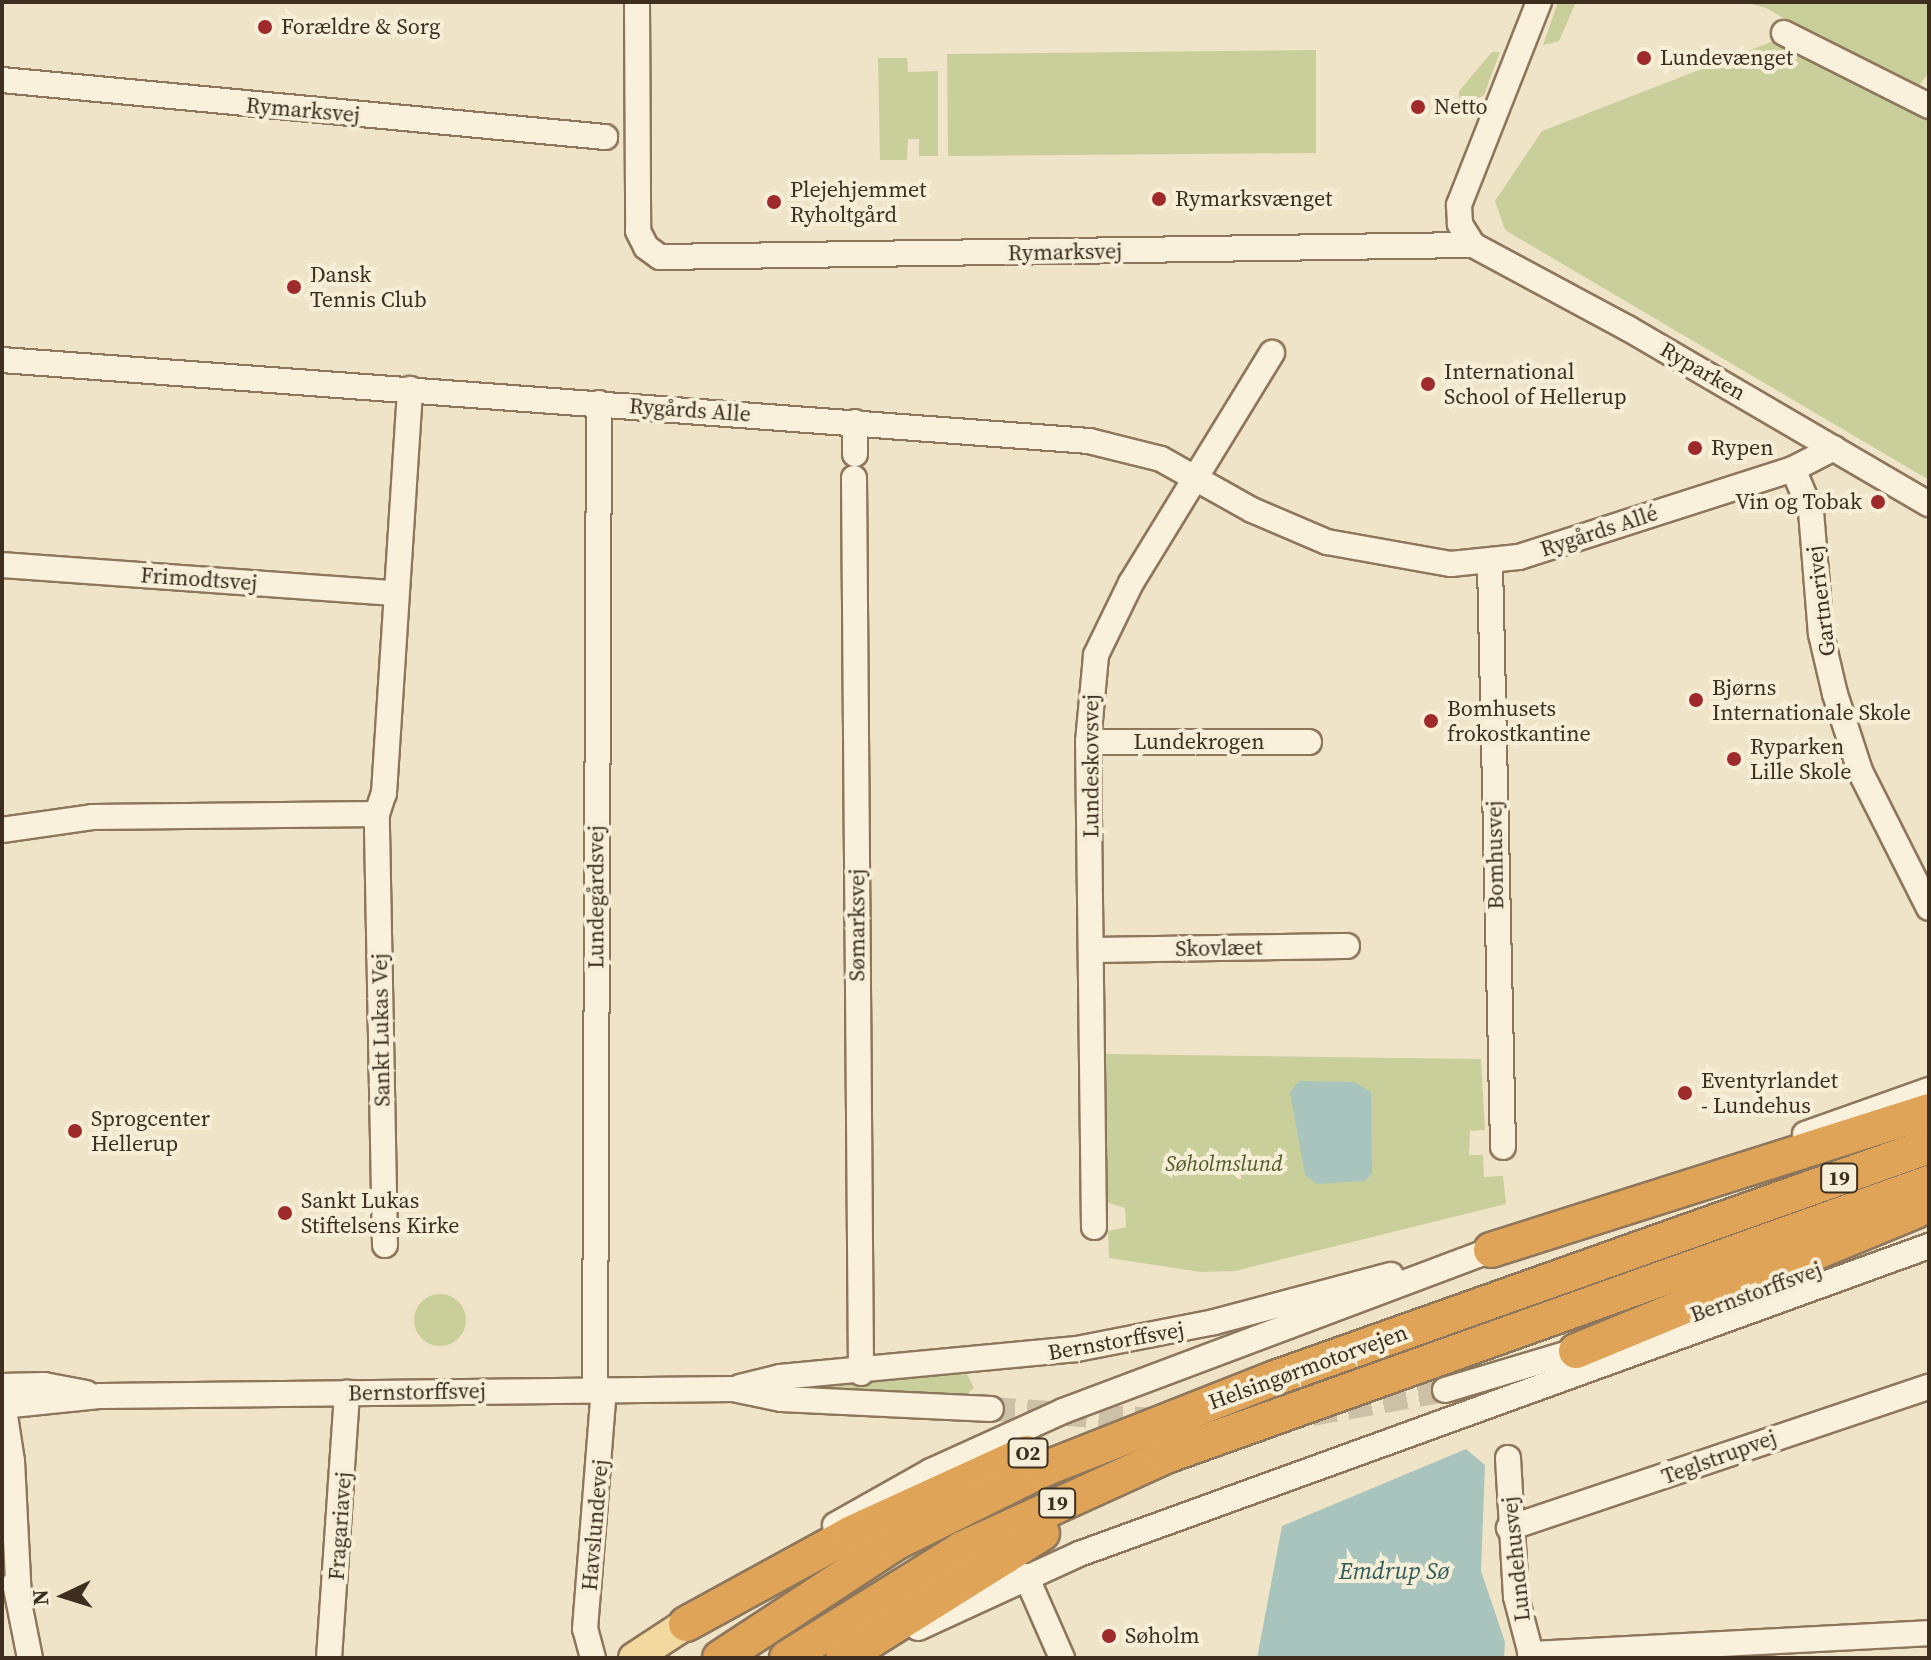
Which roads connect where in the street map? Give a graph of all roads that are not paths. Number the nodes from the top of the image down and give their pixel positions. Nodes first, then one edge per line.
1 (637, 2) edge
2 (1539, 2) edge
3 (1784, 33) dead end
4 (2, 80) edge
5 (1929, 106) edge
6 (605, 137) dead end
7 (1473, 245) junction
8 (1272, 353) dead end
9 (2, 360) edge
10 (410, 389) junction
11 (599, 403) junction
12 (855, 422) junction
13 (1834, 448) junction
14 (1793, 469) junction
15 (1197, 479) junction
16 (1929, 504) edge
17 (1356, 550) joint
18 (1490, 564) junction
19 (2, 565) edge
20 (396, 593) junction
21 (1088, 742) junction
22 (1309, 742) dead end
23 (377, 814) junction
24 (2, 830) edge
25 (1929, 908) edge
26 (1347, 946) dead end
27 (1091, 950) junction
28 (1929, 1090) edge
29 (1929, 1111) edge
30 (1929, 1146) edge
31 (1503, 1147) dead end
32 (1929, 1183) edge
33 (1929, 1206) edge
34 (1094, 1227) dead end
35 (1929, 1230) edge
36 (385, 1245) dead end
37 (1929, 1246) edge
38 (1491, 1250) junction
39 (1393, 1336) junction
40 (1576, 1351) junction
41 (861, 1373) junction
42 (1929, 1387) edge
43 (733, 1389) junction
44 (1347, 1389) junction
45 (600, 1390) junction
46 (1445, 1390) tunnel mouth
47 (347, 1393) junction
48 (2, 1398) edge
49 (991, 1409) tunnel mouth
50 (1508, 1458) dead end
51 (1509, 1528) junction
52 (2, 1535) edge
53 (1026, 1576) junction
54 (19, 1597) junction
55 (686, 1624) junction
56 (1928, 1634) edge
57 (1531, 1656) edge
58 (30, 1658) edge
59 (329, 1658) edge
60 (593, 1658) edge
61 (634, 1658) edge
62 (720, 1658) edge
63 (787, 1658) edge
64 (843, 1658) edge
65 (864, 1658) edge
66 (1062, 1658) edge

1 - 7 street, Rymarksvej
2 - 7 street
3 - 5 street
4 - 6 street, Rymarksvej
7 - 13 street, Ryparken
8 - 15 street, Lundeskovsvej
9 - 10 street, Rygårds Alle
10 - 11 street, Rygårds Alle
10 - 20 street, Sankt Lukas Vej
11 - 12 street, Rygårds Alle
11 - 45 street, Lundegårdsvej
12 - 15 street, Rygårds Alle
12 - 41 street, Sømarksvej
13 - 14 street, Rygårds Allé
13 - 16 street, Ryparken
14 - 18 street, Rygårds Allé
14 - 25 street, Gartnerivej
15 - 17 street, Rygårds Alle
15 - 21 street, Lundeskovsvej
17 - 18 street, Rygårds Allé
18 - 31 street, Bomhusvej
19 - 20 street, Frimodtsvej
20 - 23 street, Sankt Lukas Vej
21 - 22 street, Lundekrogen
21 - 27 street, Lundeskovsvej
23 - 24 street
23 - 36 street, Sankt Lukas Vej
26 - 27 street, Skovlæet
27 - 34 street, Lundeskovsvej
28 - 38 street
29 - 38 highway
30 - 39 highway, Helsingørmotorvejen / 19
32 - 44 highway, Helsingørmotorvejen / 19
33 - 40 highway
35 - 40 street, Bernstorffsvej
37 - 53 street
38 - 41 street, Bernstorffsvej
38 - 55 street
39 - 55 highway, O2
39 - 62 highway, Helsingørmotorvejen / 19
40 - 46 street, Bernstorffsvej
41 - 43 street, Bernstorffsvej
42 - 51 street, Teglstrupvej
43 - 45 street, Bernstorffsvej
43 - 49 street, Bernstorffsvej
44 - 63 highway, Helsingørmotorvejen / 19
44 - 64 highway
45 - 47 street, Bernstorffsvej
45 - 60 street, Havslundevej
47 - 48 street, Bernstorffsvej
47 - 59 street, Fragariavej
48 - 54 street
50 - 51 street, Lundehusvej
51 - 57 street, Lundehusvej
52 - 54 street
53 - 65 street
53 - 66 street
54 - 58 street
55 - 61 main road, O2
56 - 57 street

